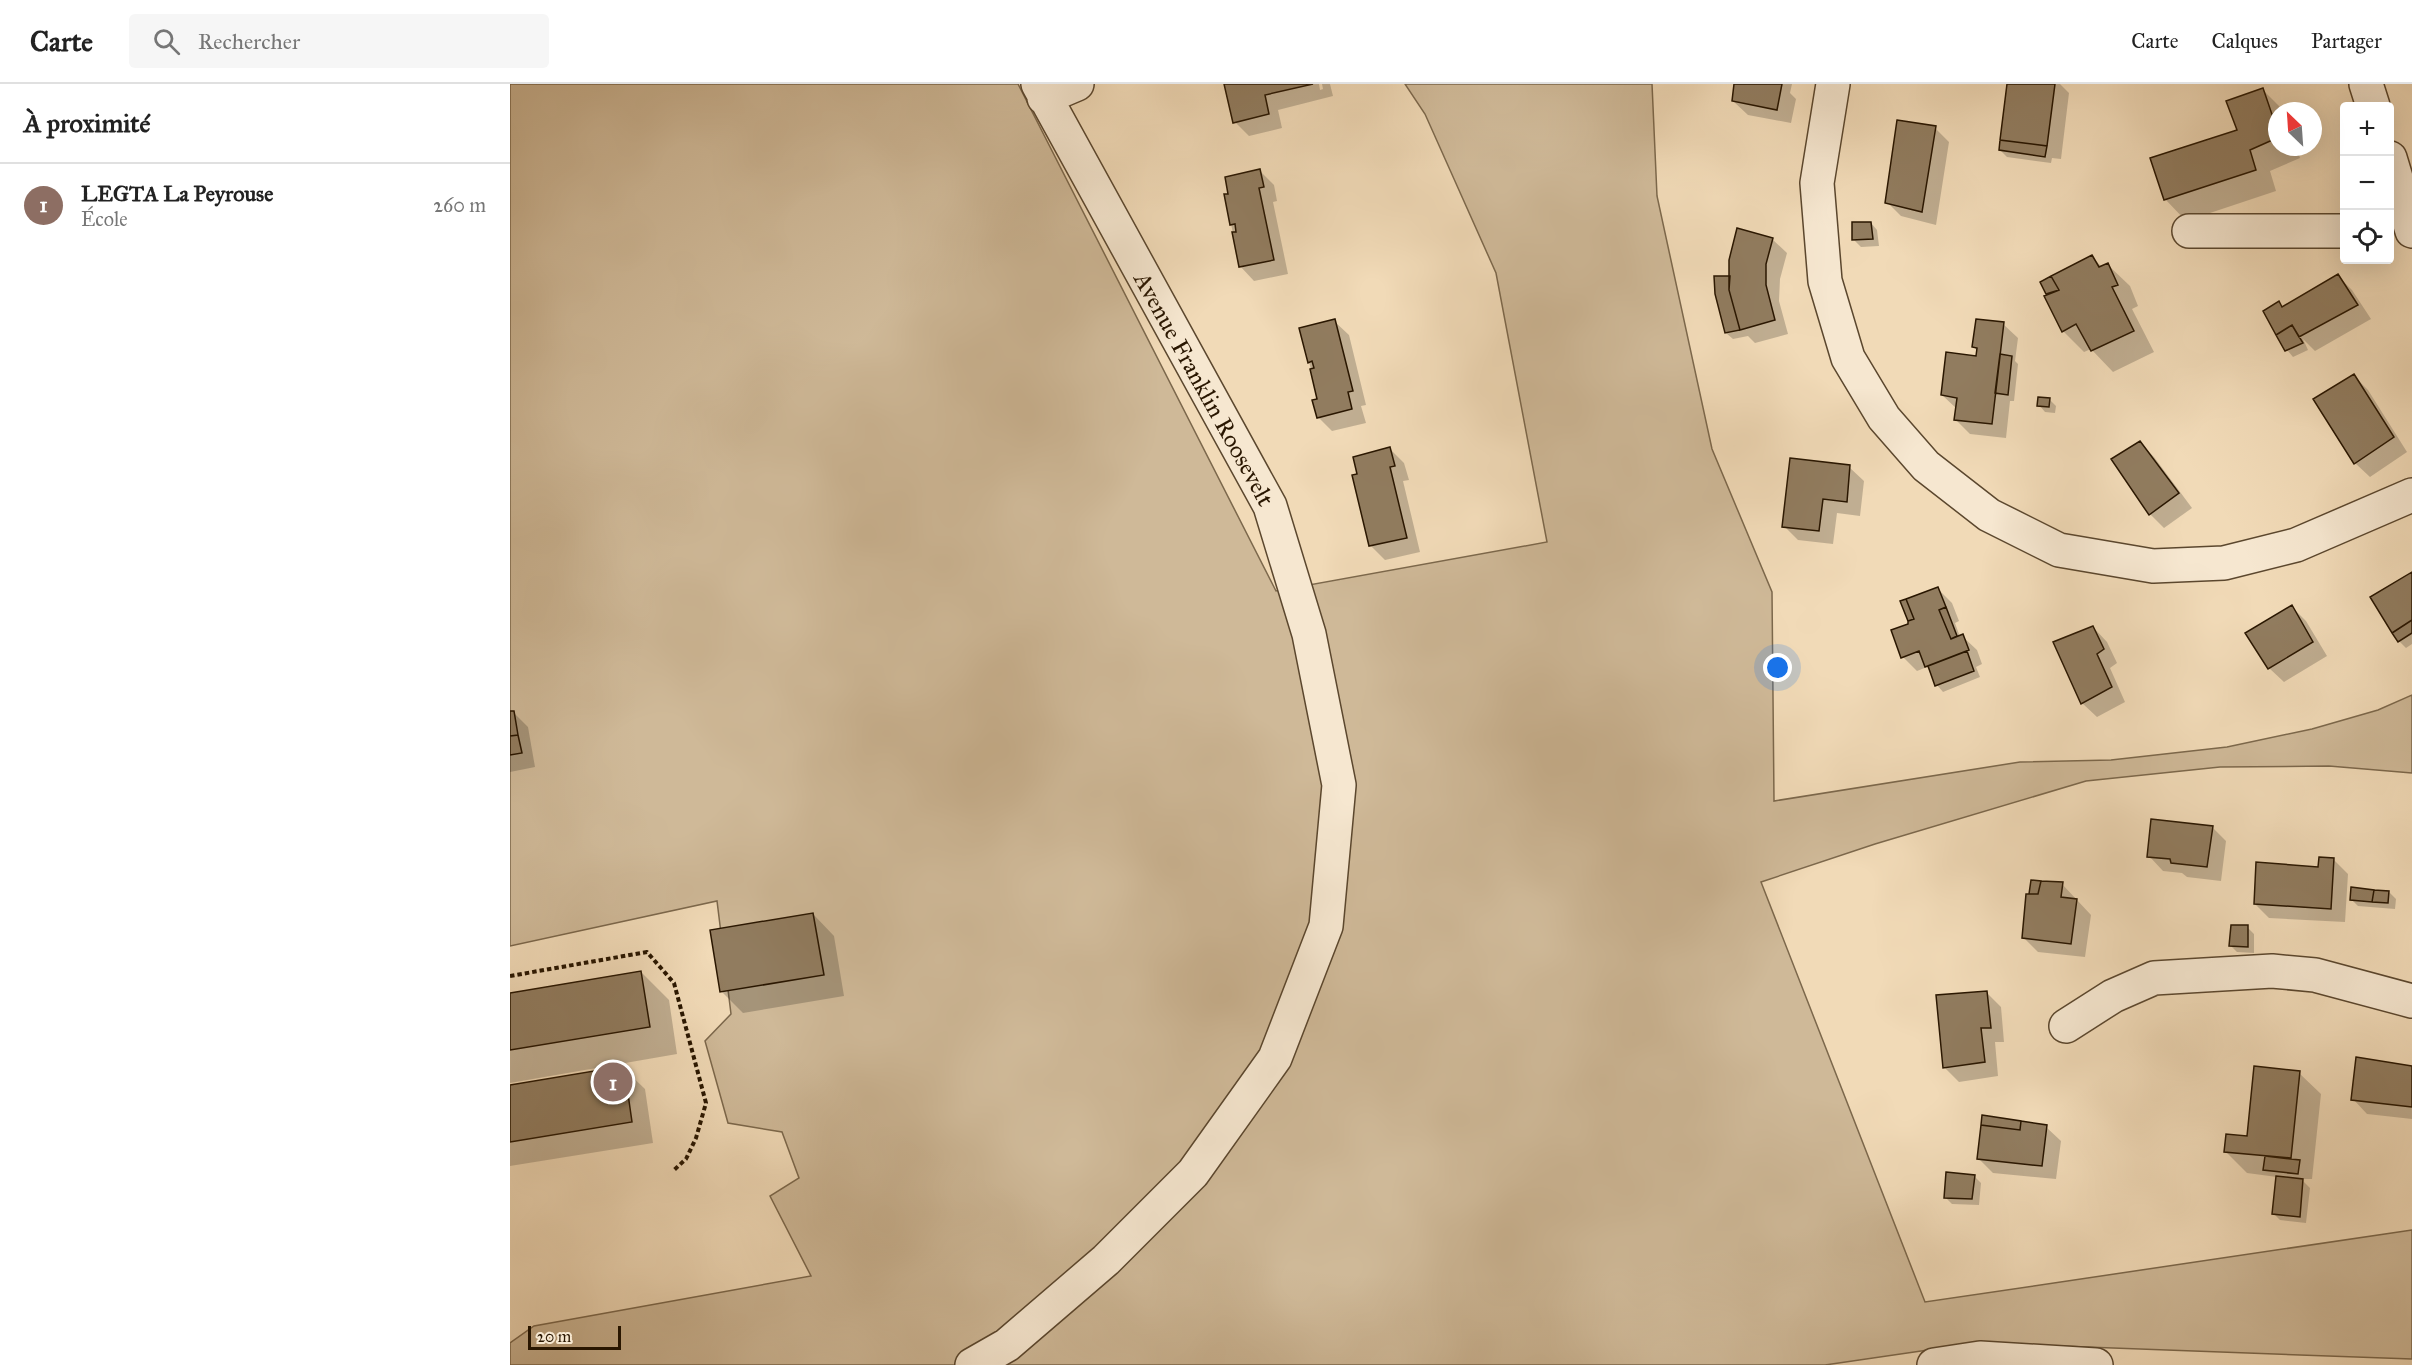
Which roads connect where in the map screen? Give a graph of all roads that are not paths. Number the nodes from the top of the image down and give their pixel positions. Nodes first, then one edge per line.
1 (1077, 84) edge
2 (1833, 84) edge
3 (2366, 84) edge
4 (1041, 91) edge
5 (2372, 102) edge
6 (2394, 171) edge
7 (2189, 231) dead end
8 (2340, 231) edge
9 (2394, 231) edge
10 (2412, 231) edge
11 (2412, 495) edge
12 (2412, 1001) edge
13 (2066, 1026) dead end
14 (972, 1365) edge
15 (1934, 1365) edge
16 (2096, 1365) edge

1 - 4 street
2 - 11 street
3 - 5 street
4 - 14 street, Avenue Franklin Roosevelt
6 - 10 street
7 - 8 street
9 - 10 street
12 - 13 street
15 - 16 street

